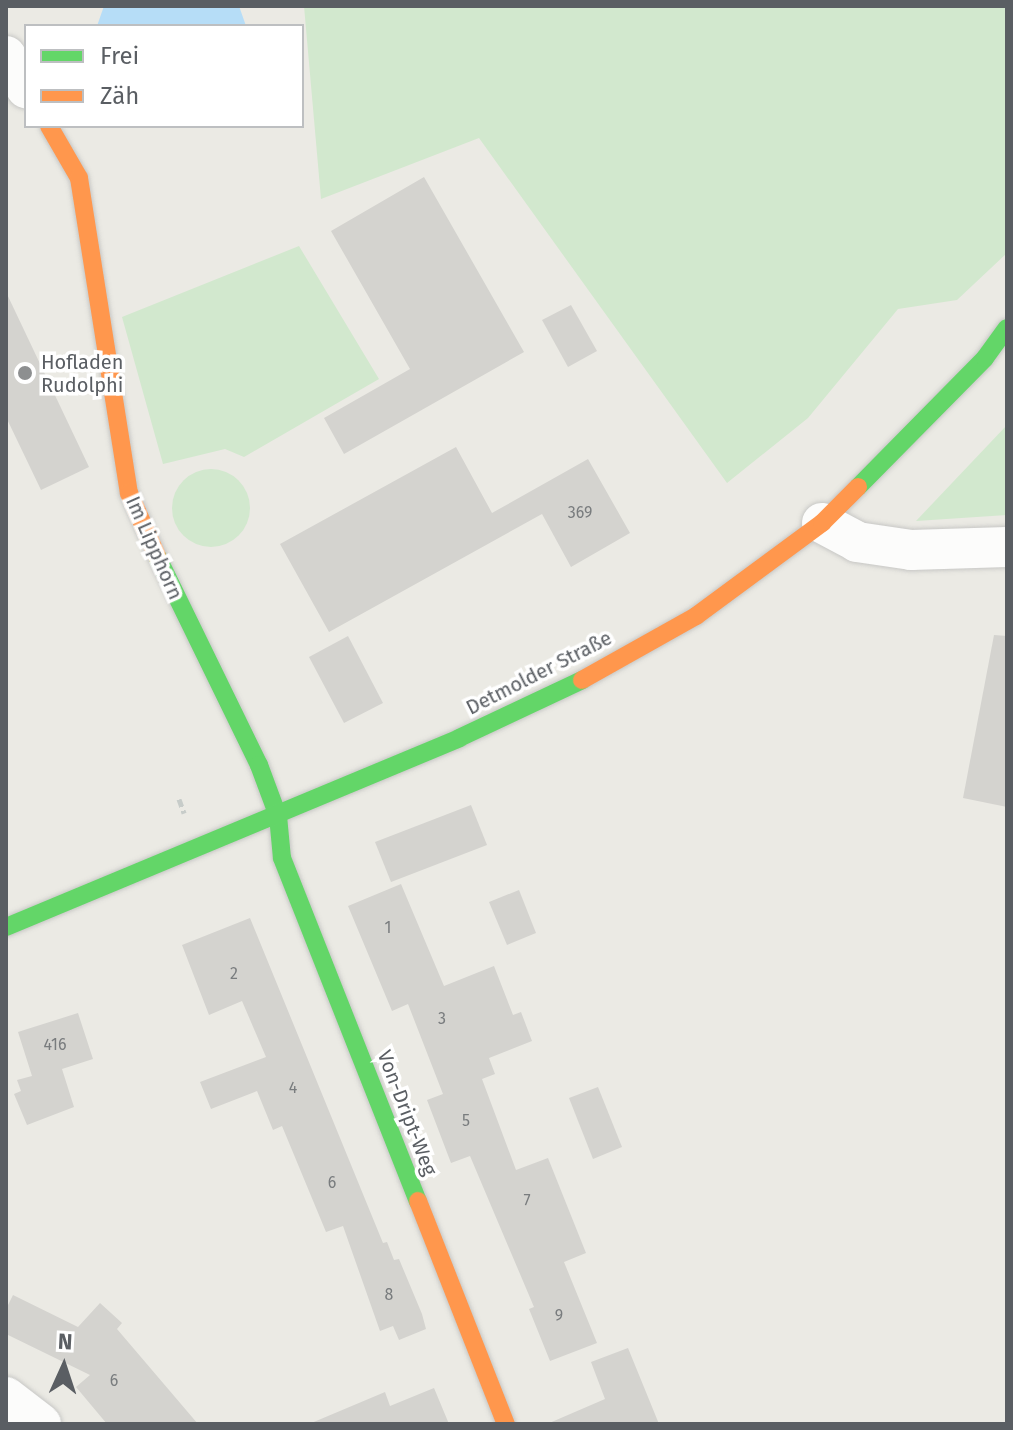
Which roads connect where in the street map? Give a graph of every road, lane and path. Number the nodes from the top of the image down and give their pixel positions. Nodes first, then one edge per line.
1 (6, 56) edge
2 (24, 85) edge
3 (50, 128) edge
4 (1000, 353) edge
5 (822, 523) junction
6 (1007, 547) edge
7 (278, 816) junction
8 (6, 927) edge
9 (6, 1397) edge
10 (41, 1424) edge
11 (506, 1424) edge

1 - 2 street
3 - 7 street, Im Lipphorn
4 - 5 street, Detmolder Straße
5 - 6 street
5 - 7 street, Detmolder Straße
7 - 8 street, Detmolder Straße
7 - 11 street, Von-Dript-Weg
9 - 10 street

